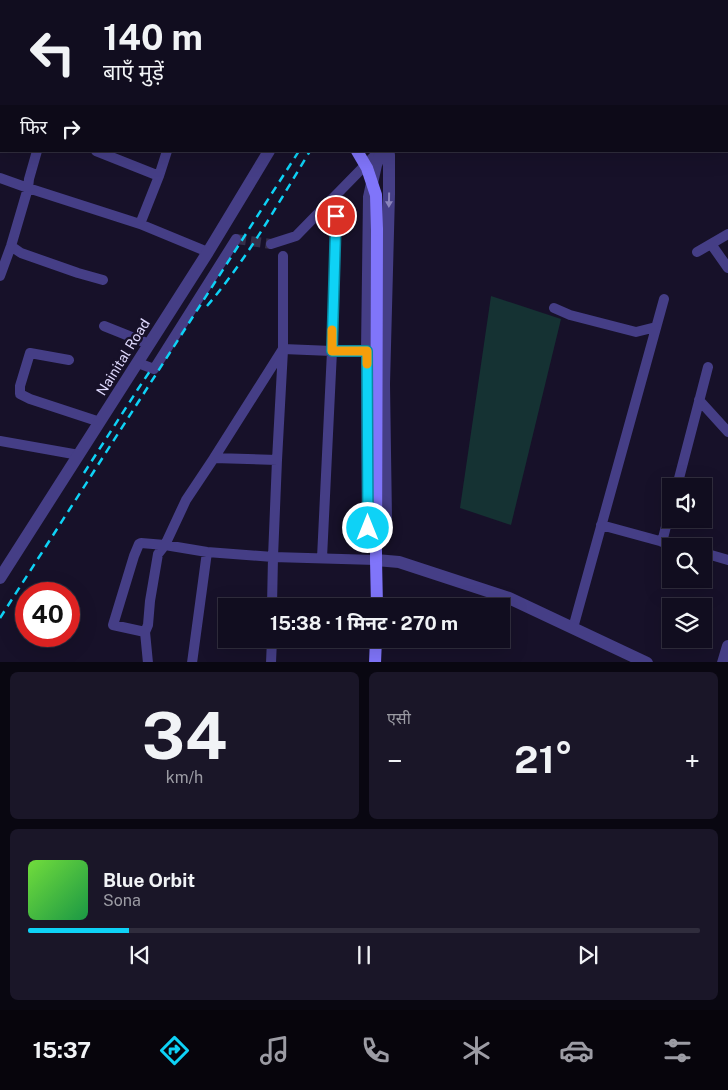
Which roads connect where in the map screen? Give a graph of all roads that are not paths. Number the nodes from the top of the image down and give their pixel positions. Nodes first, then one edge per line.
1 (38, 152) edge
2 (99, 152) edge
3 (167, 152) edge
4 (268, 152) edge
5 (358, 152) edge
6 (380, 152) edge
7 (381, 152) edge
8 (388, 152) edge
9 (159, 176) junction
10 (0, 178) edge
11 (28, 188) junction
12 (336, 216) dead end
13 (140, 224) junction
14 (728, 234) edge
15 (236, 239) dead end
16 (271, 244) tunnel mouth
17 (711, 244) junction
18 (11, 246) junction
19 (208, 252) junction
20 (697, 252) dead end
21 (284, 256) dead end
22 (728, 268) edge
23 (0, 276) edge
24 (103, 280) dead end
25 (664, 299) dead end
26 (554, 308) dead end
27 (104, 326) dead end
28 (656, 327) junction
29 (150, 344) junction
30 (283, 349) junction
31 (332, 351) junction
32 (367, 351) junction
33 (69, 360) dead end
34 (138, 362) junction
35 (708, 367) dead end
36 (699, 400) junction
37 (100, 422) junction
38 (728, 432) edge
39 (0, 441) edge
40 (79, 455) junction
41 (214, 458) junction
42 (277, 460) junction
43 (679, 478) edge
44 (601, 525) junction
45 (377, 542) junction
46 (662, 542) edge
47 (165, 545) junction
48 (207, 552) junction
49 (712, 555) edge
50 (273, 557) junction
51 (322, 558) junction
52 (376, 560) junction
53 (728, 560) edge
54 (0, 578) edge
55 (272, 598) edge
56 (377, 598) edge
57 (573, 628) junction
58 (145, 632) junction
59 (728, 646) edge
60 (272, 648) edge
61 (376, 648) edge
62 (148, 662) edge
63 (192, 662) edge
64 (272, 662) edge
65 (375, 662) edge
66 (647, 662) edge
67 (723, 662) edge

1 - 11 street
2 - 9 street
3 - 9 street
4 - 19 street, Nainital Road
5 - 45 main road, bridge
6 - 16 street
7 - 32 street
8 -> 45 street
9 - 13 street
10 - 11 street
11 - 13 street
11 - 18 street
12 - 31 street
13 - 19 street
14 - 17 street
15 - 34 street
17 - 20 street
17 - 22 street
18 - 23 street
18 - 24 street
19 - 29 street, Nainital Road
21 - 30 street
25 - 28 street
26 - 28 street
27 - 29 street
28 - 44 street
29 - 34 street, Nainital Road
30 - 31 street
30 - 41 street
30 - 42 street
31 - 32 street
31 - 51 street
32 - 45 street
33 - 37 street
34 - 37 street, Nainital Road
35 - 36 street
36 - 38 street
36 - 43 street
37 - 40 street, Nainital Road
39 - 40 street
40 - 54 street, Nainital Road
41 - 42 street
41 - 47 street
42 - 50 street
44 - 46 street
44 - 57 street
45 - 52 main road
47 - 48 street
47 - 58 street
47 - 58 street
48 - 50 street
48 - 63 street
49 - 53 street
50 - 51 street
50 - 55 street
51 - 52 street
52 - 56 main road
52 - 57 street
57 - 66 street
58 - 62 street
59 - 67 street
60 - 64 street
61 - 65 main road

